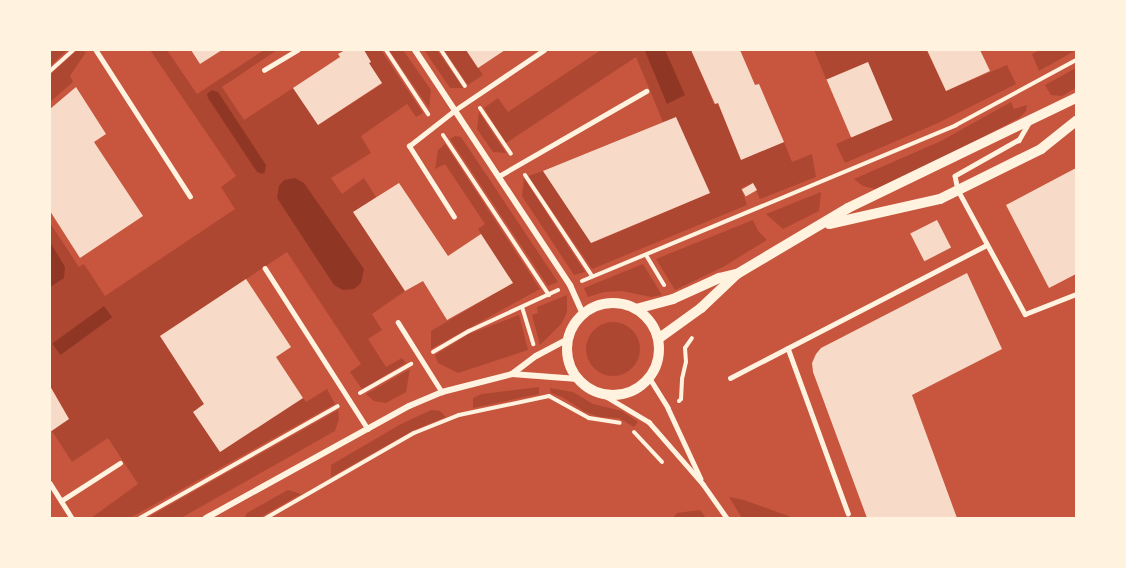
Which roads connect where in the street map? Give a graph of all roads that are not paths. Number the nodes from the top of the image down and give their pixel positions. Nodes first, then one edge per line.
1 (96, 50) edge
2 (297, 50) edge
3 (415, 50) edge
4 (544, 50) edge
5 (264, 70) dead end
6 (646, 92) dead end
7 (1077, 99) edge
8 (455, 110) junction
9 (1030, 121) junction
10 (1077, 121) edge
11 (499, 176) junction
12 (958, 190) junction
13 (190, 196) dead end
14 (454, 217) dead end
15 (820, 226) junction
16 (987, 245) junction
17 (265, 268) dead end
18 (737, 274) junction
19 (1077, 294) edge
20 (636, 309) junction
21 (583, 314) junction
22 (398, 322) dead end
23 (568, 339) junction
24 (658, 339) junction
25 (788, 348) junction
26 (512, 374) junction
27 (649, 377) junction
28 (730, 378) dead end
29 (578, 379) junction
30 (442, 392) junction
31 (602, 394) junction
32 (368, 429) junction
33 (120, 463) dead end
34 (50, 483) edge
35 (704, 484) junction
36 (61, 501) junction
37 (848, 513) dead end
38 (72, 519) edge
39 (206, 519) edge
40 (727, 519) edge

1 - 13 lane
2 - 5 lane
3 - 8 street
4 - 8 lane
6 - 11 lane
7 - 9 street
8 - 11 street
8 - 14 lane
9 - 12 lane
9 - 15 street
10 - 12 street
11 - 21 street
12 - 15 street
12 - 16 lane
15 - 18 street
16 - 19 lane
16 - 25 lane
17 - 32 lane
18 - 20 street
18 - 24 street
20 - 21 street
20 - 24 street
21 - 23 street
22 - 30 lane
23 - 26 street
23 - 29 street
24 - 27 street
25 - 28 lane
25 - 37 lane
26 - 29 street
26 - 30 street
27 - 31 street
27 - 35 lane
29 - 31 street
30 - 32 street
31 - 35 lane
32 - 39 street
33 - 36 lane
34 - 36 lane
35 - 40 lane
36 - 38 lane

